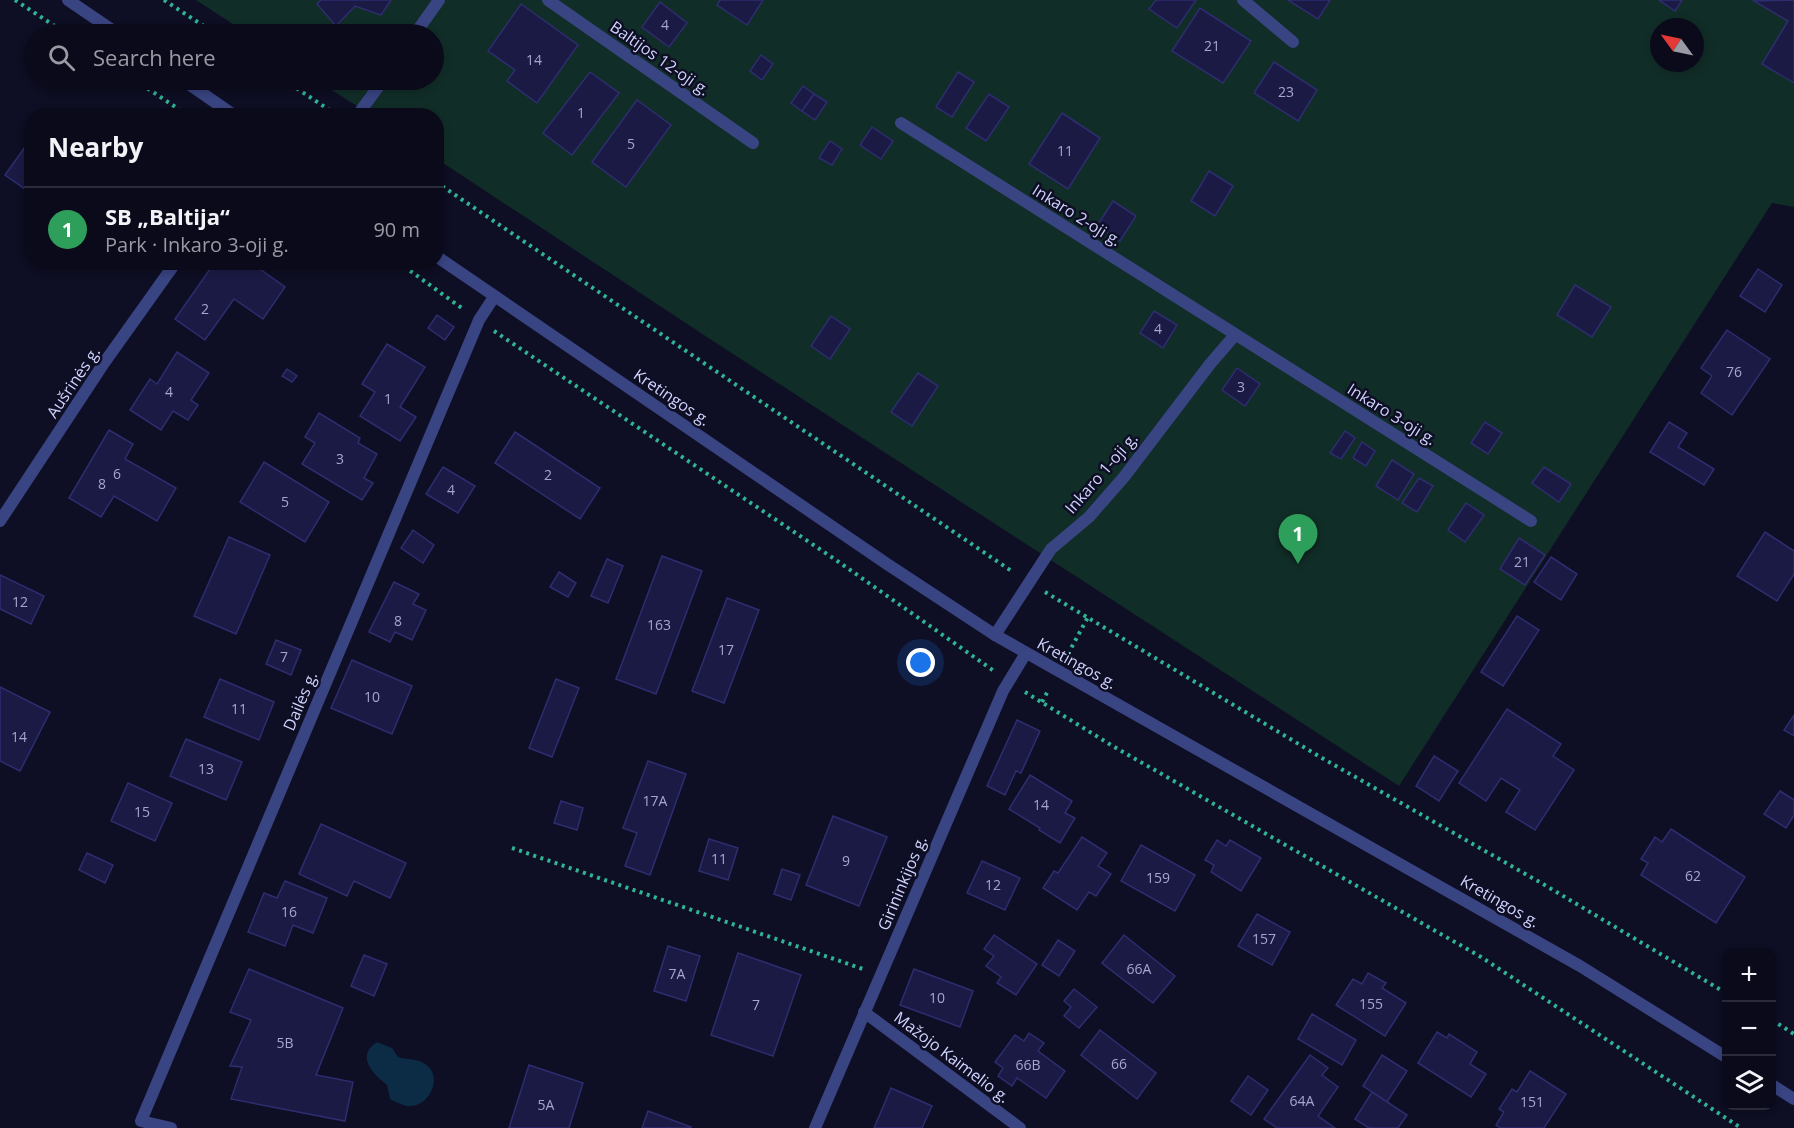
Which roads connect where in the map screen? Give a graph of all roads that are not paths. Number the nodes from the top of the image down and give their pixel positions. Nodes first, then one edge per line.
1 (68, 0) edge
2 (439, 0) edge
3 (548, 0) edge
4 (1243, 0) edge
5 (103, 24) edge
6 (421, 24) edge
7 (1293, 42) dead end
8 (197, 90) edge
9 (376, 90) edge
10 (223, 108) edge
11 (363, 108) edge
12 (901, 123) dead end
13 (753, 143) dead end
14 (444, 262) edge
15 (170, 270) edge
16 (494, 297) junction
17 (1235, 335) junction
18 (0, 521) edge
19 (1531, 521) dead end
20 (995, 635) junction
21 (1026, 653) junction
22 (864, 1012) junction
23 (1724, 1056) edge
24 (1776, 1088) edge
25 (1794, 1099) edge
26 (171, 1128) edge
27 (814, 1128) edge
28 (1020, 1128) edge

1 - 5 street
2 - 6 street
3 - 13 street, Baltijos 12-oji g.
4 - 7 street
8 - 10 street
9 - 11 street
12 - 17 street, Inkaro 2-oji g.
14 - 16 street, Kretingos g.
15 - 18 street, Aušrinės g.
16 - 20 street, Kretingos g.
16 - 26 street, Dailės g.
17 - 19 street, Inkaro 3-oji g.
17 - 20 street, Inkaro 1-oji g.
20 - 21 street, Kretingos g.
21 - 22 street, Girininkijos g.
21 - 23 street, Kretingos g.
22 - 27 street, Girininkijos g.
22 - 28 street, Mažojo Kaimelio g.
24 - 25 street

